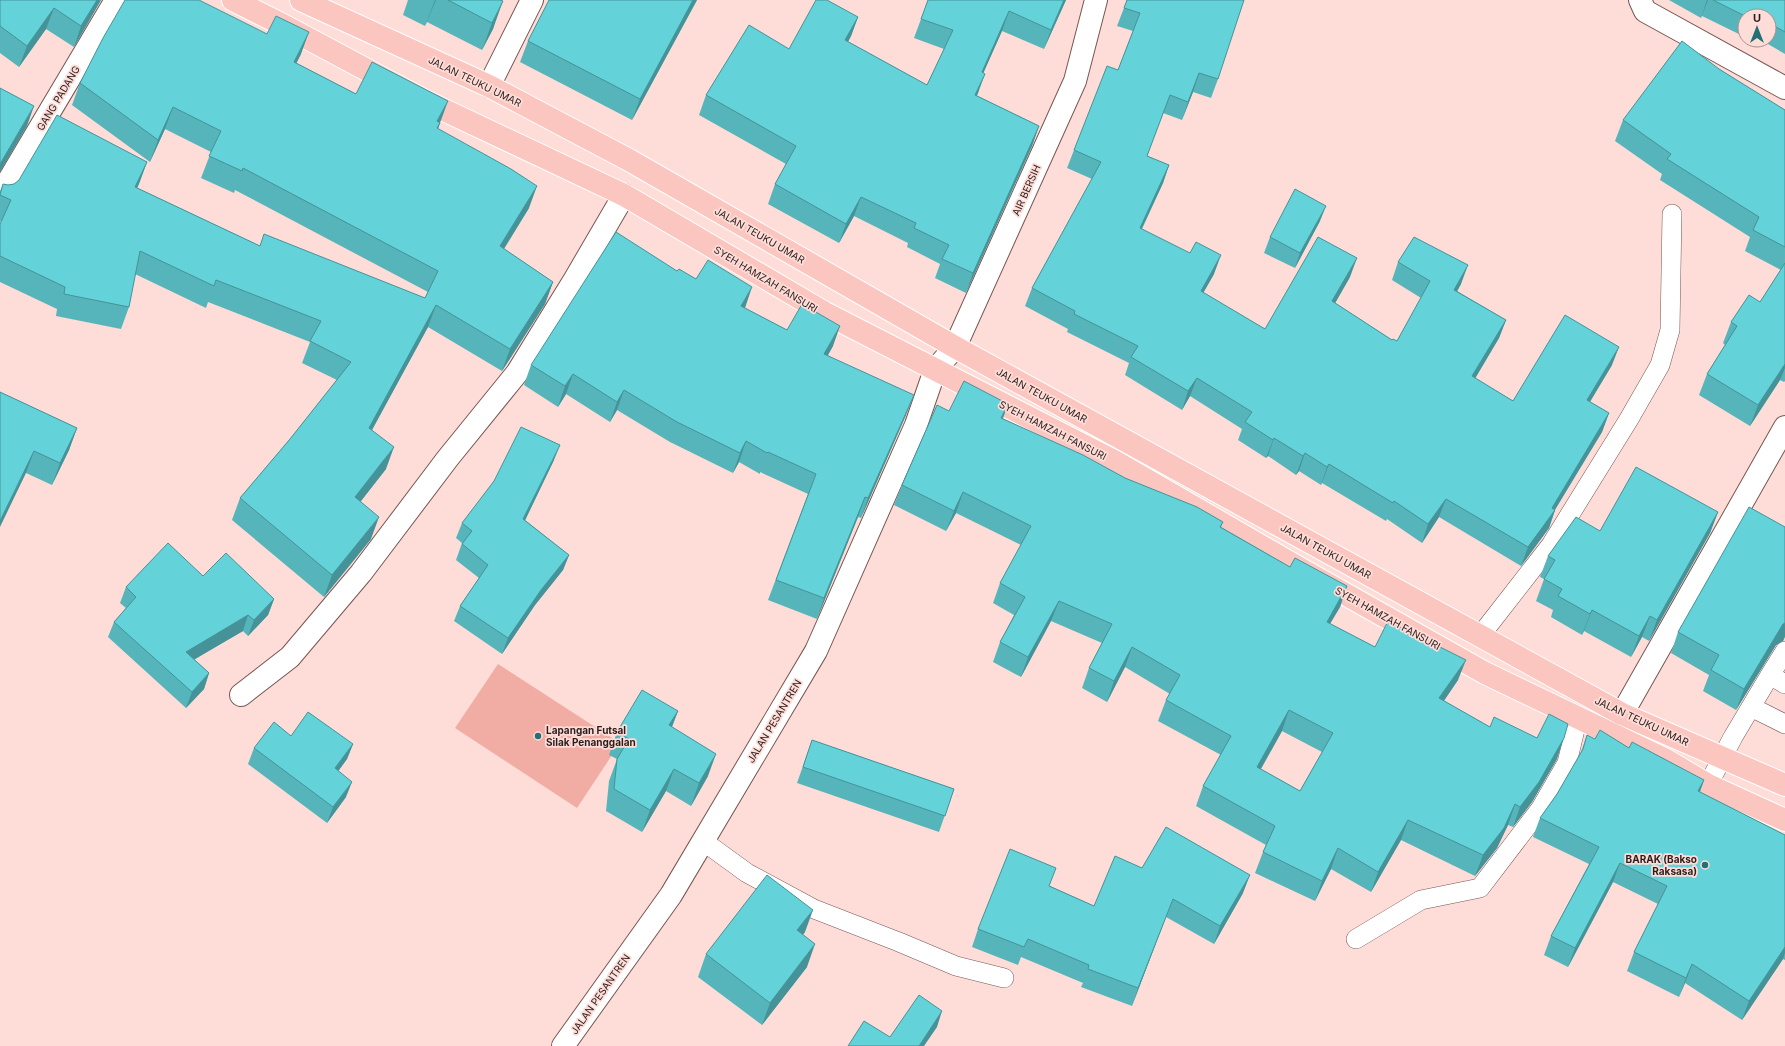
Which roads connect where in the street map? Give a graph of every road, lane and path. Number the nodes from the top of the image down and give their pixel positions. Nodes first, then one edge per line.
1 (116, 0) edge
2 (233, 0) edge
3 (301, 0) edge
4 (532, 0) edge
5 (1096, 0) edge
6 (1640, 0) edge
7 (489, 86) junction
8 (1785, 88) edge
9 (0, 195) edge
10 (624, 195) junction
11 (1672, 214) dead end
12 (955, 347) junction
13 (935, 370) junction
14 (1785, 427) edge
15 (1480, 636) junction
16 (1785, 651) edge
17 (1778, 680) edge
18 (241, 695) dead end
19 (1751, 707) junction
20 (1622, 714) junction
21 (1578, 716) junction
22 (1785, 724) edge
23 (1723, 758) junction
24 (1708, 785) junction
25 (1785, 785) edge
26 (1785, 820) edge
27 (704, 841) junction
28 (1356, 938) dead end
29 (1004, 978) dead end
30 (563, 1046) edge

1 - 9 street, GANG PADANG
2 - 10 highway, SYEH HAMZAH FANSURI
3 - 7 highway, JALAN TEUKU UMAR
4 - 7 street
5 - 12 street, AIR BERSIH
6 - 8 street
7 - 12 highway, JALAN TEUKU UMAR
10 - 13 highway, SYEH HAMZAH FANSURI
10 - 18 street
11 - 15 lane
12 - 13 street, AIR BERSIH
12 - 15 highway, JALAN TEUKU UMAR
13 - 21 highway, SYEH HAMZAH FANSURI
13 - 27 street, JALAN PESANTREN
14 - 20 street
15 - 20 highway, JALAN TEUKU UMAR
16 - 17 lane
17 - 19 lane
19 - 22 lane
19 - 23 lane
20 - 23 highway, JALAN TEUKU UMAR
21 - 24 highway, SYEH HAMZAH FANSURI
21 - 28 lane
23 - 24 lane
23 - 25 highway, JALAN TEUKU UMAR
24 - 26 highway, SYEH HAMZAH FANSURI
27 - 29 lane
27 - 30 street, JALAN PESANTREN

